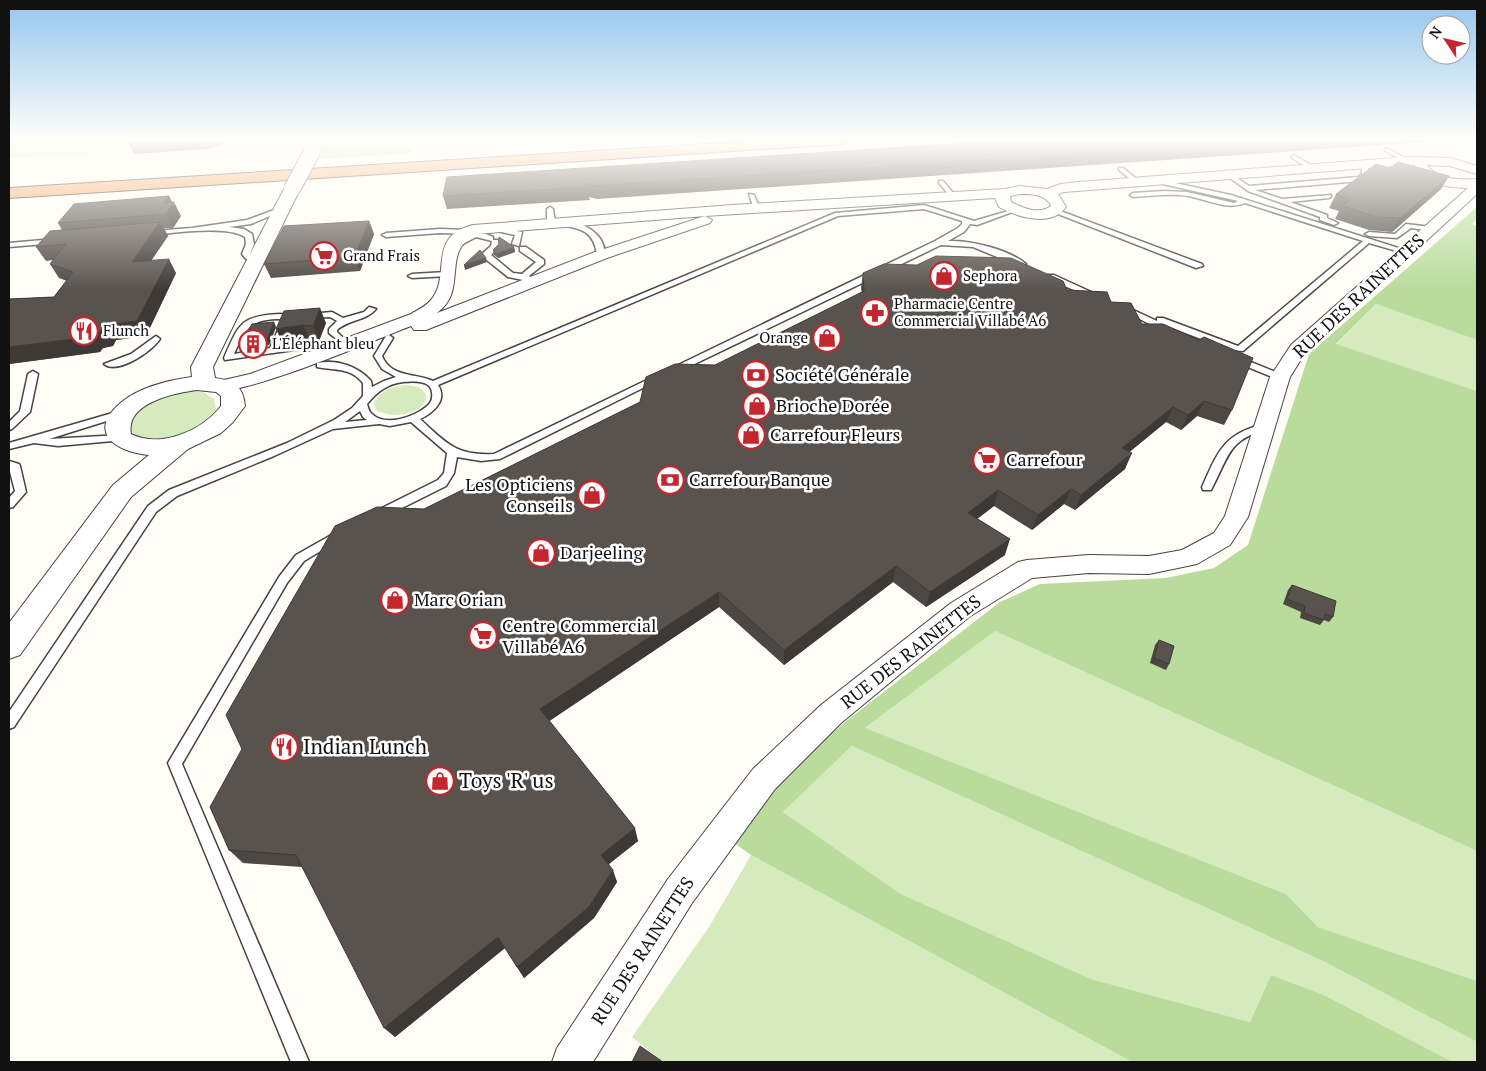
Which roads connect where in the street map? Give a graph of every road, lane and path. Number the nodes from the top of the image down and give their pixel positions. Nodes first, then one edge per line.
1 (57, 190) edge
2 (292, 190) edge
3 (952, 190) edge
4 (1056, 190) edge
5 (1151, 190) edge
6 (1198, 190) edge
7 (1220, 190) edge
8 (1253, 190) edge
9 (1465, 190) edge
10 (9, 193) edge
11 (1047, 194) junction
12 (750, 195) dead end
13 (959, 195) junction
14 (1229, 196) junction
15 (1329, 196) dead end
16 (1237, 198) junction
17 (1208, 199) junction
18 (1278, 201) junction
19 (1008, 202) junction
20 (282, 209) junction
21 (757, 209) junction
22 (1234, 209) dead end
23 (1055, 211) junction
24 (553, 217) junction
25 (599, 219) junction
26 (965, 221) junction
27 (982, 222) junction
28 (1431, 229) junction
29 (192, 230) junction
30 (468, 232) junction
31 (144, 234) edge
32 (386, 235) dead end
33 (491, 236) junction
34 (67, 240) edge
35 (1368, 240) junction
36 (938, 243) junction
37 (516, 244) dead end
38 (976, 244) junction
39 (9, 245) edge
40 (523, 249) dead end
41 (1407, 252) junction
42 (600, 255) junction
43 (258, 257) junction
44 (1199, 266) dead end
45 (1034, 269) edge
46 (446, 273) junction
47 (1043, 273) edge
48 (412, 276) dead end
49 (528, 279) junction
50 (511, 289) junction
51 (1106, 301) edge
52 (372, 309) dead end
53 (292, 318) junction
54 (342, 320) junction
55 (222, 323) junction
56 (389, 338) junction
57 (156, 339) dead end
58 (346, 344) junction
59 (274, 350) junction
60 (320, 359) junction
61 (108, 364) dead end
62 (33, 374) dead end
63 (407, 378) junction
64 (1280, 378) junction
65 (214, 384) junction
66 (433, 384) junction
67 (167, 388) junction
68 (365, 400) junction
69 (233, 406) junction
70 (125, 412) junction
71 (413, 418) junction
72 (379, 422) junction
73 (9, 427) edge
74 (328, 427) junction
75 (1264, 427) junction
76 (36, 441) junction
77 (126, 442) junction
78 (180, 443) junction
79 (9, 446) edge
80 (452, 453) junction
81 (9, 464) edge
82 (1208, 487) dead end
83 (122, 491) junction
84 (9, 504) edge
85 (9, 646) edge
86 (9, 723) edge
87 (300, 1062) edge
88 (571, 1062) edge

1 - 10 highway
2 - 20 street, bridge
3 - 13 lane
4 - 11 street
5 - 17 lane
6 - 14 lane
7 - 14 lane
8 - 18 lane
9 - 28 street, RUE DES RAINETTES
11 - 19 street
11 - 23 street
12 - 21 lane
13 - 19 street
13 - 21 street
14 - 16 lane
15 - 18 lane
16 - 17 lane
16 - 35 lane
17 - 22 lane
18 - 28 lane
19 - 23 street
19 - 27 lane
20 - 29 lane
20 - 43 street
21 - 25 street
21 - 42 street
23 - 44 lane
24 - 25 street
24 - 33 street
24 - 42 lane
25 - 42 street
26 - 27 lane
26 - 36 lane
26 - 66 lane
27 - 38 lane
28 - 41 street, RUE DES RAINETTES
29 - 31 lane
29 - 43 lane
30 - 32 lane
30 - 33 street
30 - 46 street
33 - 37 lane
33 - 46 lane
33 - 49 lane
34 - 39 lane
35 - 41 lane
35 - 64 lane
36 - 38 lane
36 - 80 lane
38 - 45 lane
40 - 49 lane
41 - 64 street, RUE DES RAINETTES
42 - 49 street
43 - 55 street
46 - 48 lane
46 - 50 street
46 - 58 street
47 - 51 lane
49 - 50 street
50 - 56 street
52 - 54 lane
53 - 54 lane
53 - 59 lane
53 - 59 lane
54 - 58 lane
55 - 65 street
55 - 67 street
56 - 60 street
56 - 63 lane
57 - 61 lane
58 - 60 street
59 - 60 lane
60 - 65 street
60 - 68 lane
60 - 69 street
62 - 73 lane
63 - 66 lane
63 - 68 lane
64 - 75 street, RUE DES RAINETTES
65 - 67 street
65 - 69 street
66 - 71 lane
67 - 70 street
68 - 72 lane
68 - 74 lane
69 - 78 street
70 - 76 lane
70 - 77 street
71 - 72 lane
71 - 80 lane
72 - 74 lane
74 - 86 lane
75 - 82 lane
75 - 88 street, RUE DES RAINETTES
76 - 77 lane
76 - 79 lane
77 - 78 street
77 - 83 street
78 - 83 street
80 - 87 lane
81 - 84 lane
83 - 85 street

